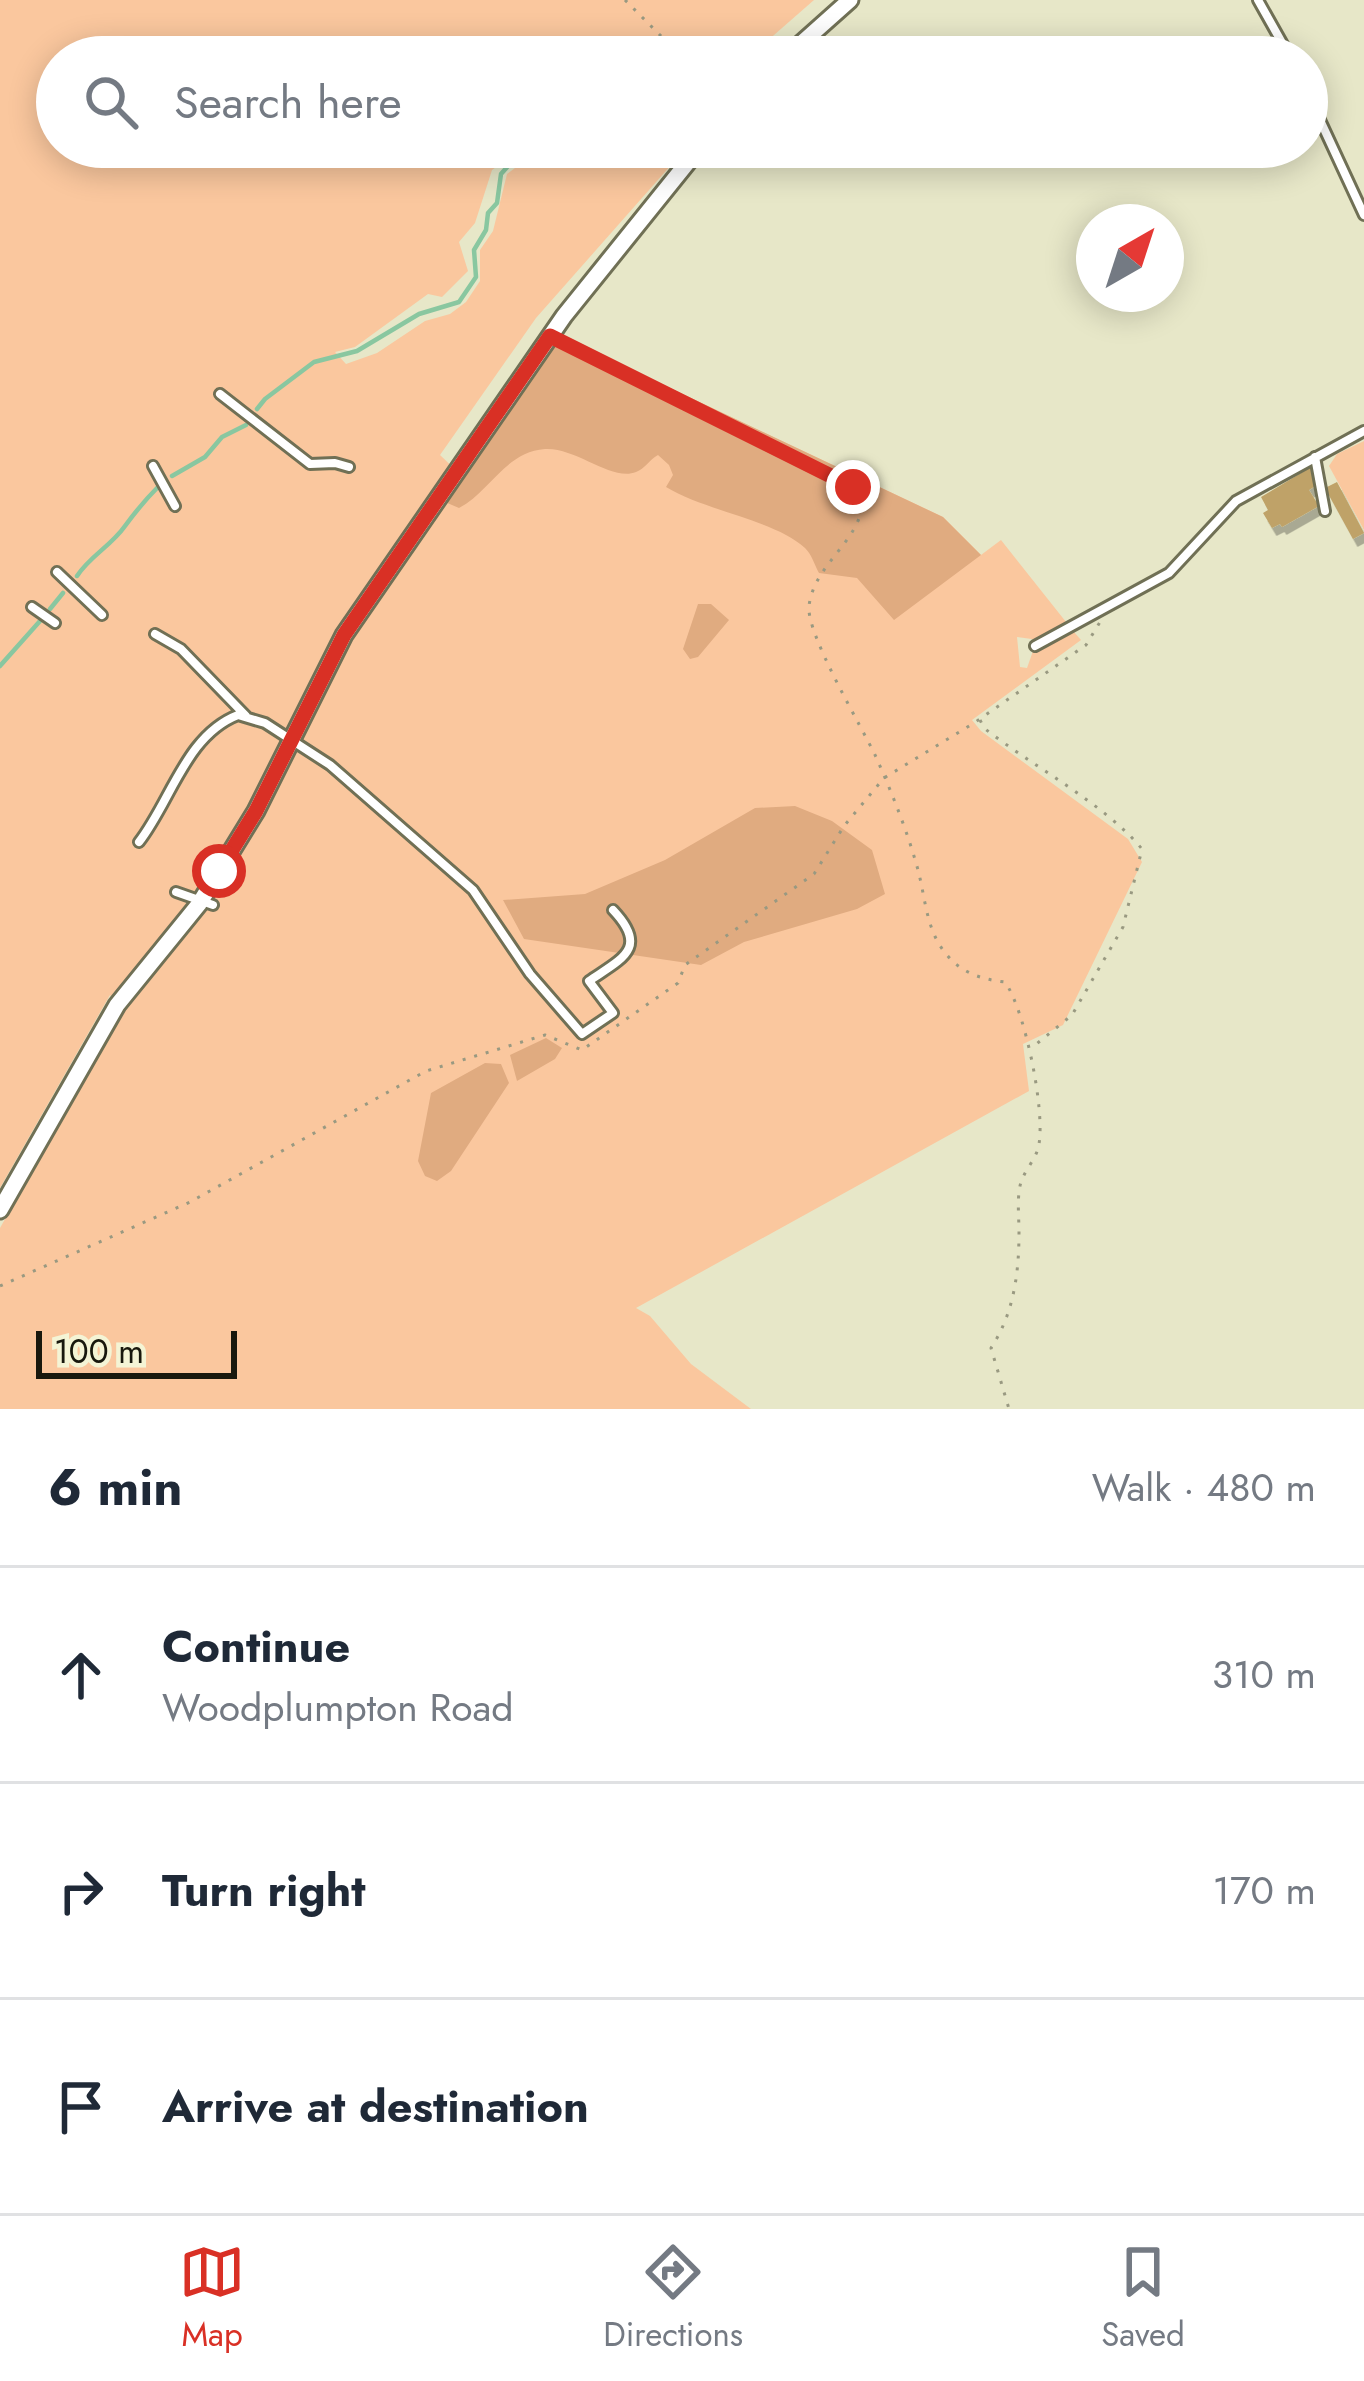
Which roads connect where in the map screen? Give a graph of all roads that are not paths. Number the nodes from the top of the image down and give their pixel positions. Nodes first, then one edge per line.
1 (850, 0) edge
2 (1258, 0) edge
3 (810, 36) edge
4 (1278, 36) edge
5 (1328, 137) edge
6 (683, 168) edge
7 (1364, 215) edge
8 (220, 394) dead end
9 (1364, 431) edge
10 (1316, 457) junction
11 (153, 466) dead end
12 (349, 467) dead end
13 (175, 506) dead end
14 (1325, 511) dead end
15 (57, 572) dead end
16 (32, 607) dead end
17 (102, 615) dead end
18 (55, 623) dead end
19 (155, 634) dead end
20 (1035, 646) dead end
21 (247, 717) junction
22 (291, 740) junction
23 (139, 842) dead end
24 (176, 892) dead end
25 (207, 903) junction
26 (613, 910) dead end
27 (0, 1210) edge

1 - 3 street
2 - 4 lane
5 - 7 lane
6 - 22 street
8 - 12 lane
9 - 10 lane
10 - 14 lane
10 - 20 lane
11 - 13 lane
15 - 17 lane
16 - 18 lane
19 - 21 lane
21 - 22 lane
21 - 23 lane
22 - 25 street
22 - 26 lane
24 - 25 lane
25 - 27 street

